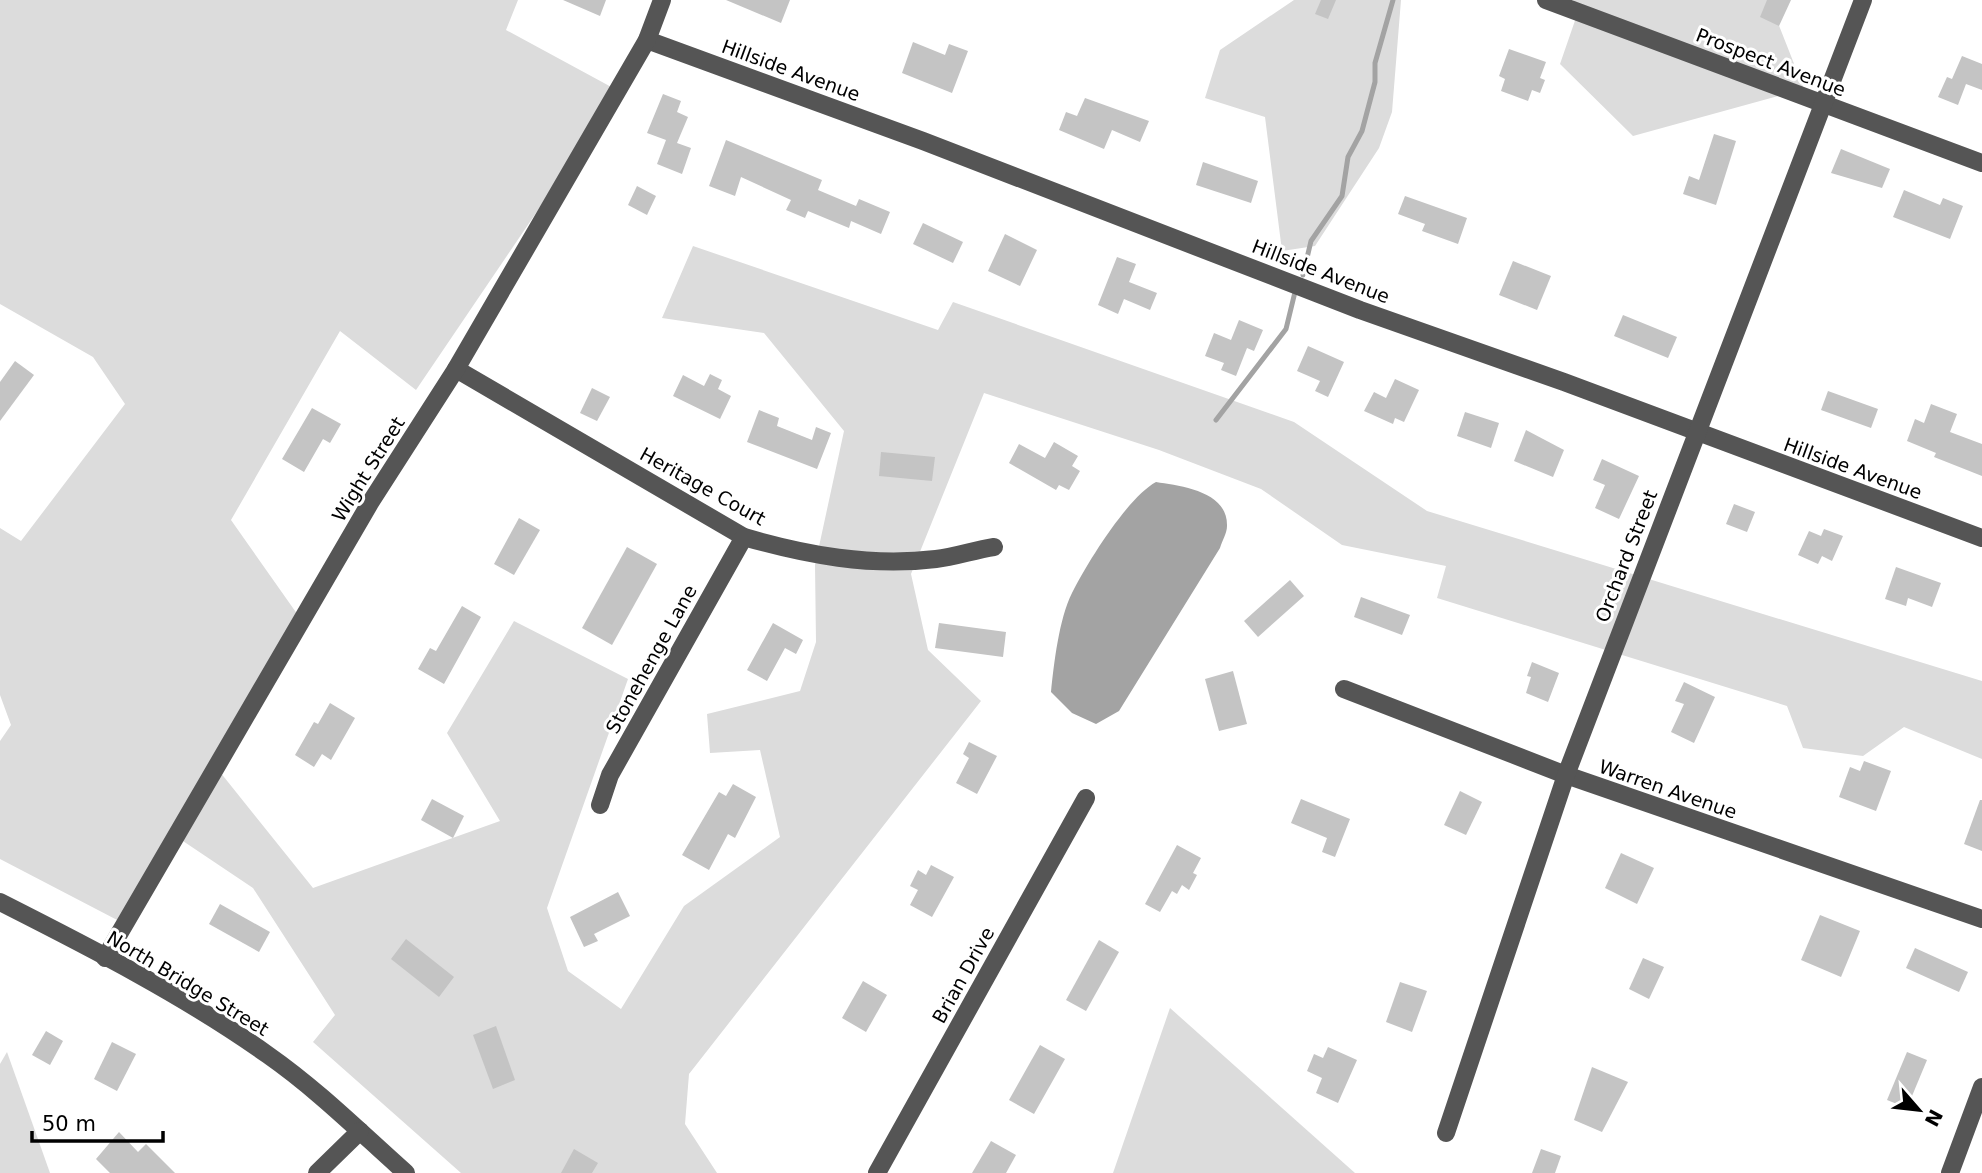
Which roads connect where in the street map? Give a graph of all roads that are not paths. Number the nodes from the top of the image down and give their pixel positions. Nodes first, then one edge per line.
1 (662, 0) edge
2 (1546, 0) edge
3 (1863, 0) edge
4 (647, 40) junction
5 (1825, 105) junction
6 (1982, 163) edge
7 (456, 369) junction
8 (1695, 432) junction
9 (744, 537) junction
10 (1982, 538) edge
11 (994, 547) dead end
12 (1344, 689) dead end
13 (1566, 775) junction
14 (1086, 798) dead end
15 (600, 805) dead end
16 (1, 906) edge
17 (1982, 919) edge
18 (105, 958) junction
19 (1982, 1087) edge
20 (360, 1131) junction
21 (1446, 1133) dead end
22 (317, 1173) edge
23 (406, 1173) edge
24 (877, 1173) edge
25 (1950, 1173) edge

1 - 4 street, Wight Street
2 - 5 street, Prospect Avenue
3 - 5 street, Orchard Street
4 - 7 street, Wight Street
4 - 8 street, Hillside Avenue
5 - 6 street, Prospect Avenue
5 - 8 street, Orchard Street
7 - 9 street, Heritage Court
7 - 18 street, Wight Street
8 - 10 street, Hillside Avenue
8 - 13 street, Orchard Street
9 - 11 street, Heritage Court
9 - 15 street, Stonehenge Lane
12 - 13 street, Warren Avenue
13 - 17 street, Warren Avenue
13 - 21 street, Orchard Street
14 - 24 street, Brian Drive
16 - 18 street, North Bridge Street
18 - 20 street, North Bridge Street
19 - 25 street
20 - 22 street
20 - 23 street, North Bridge Street

